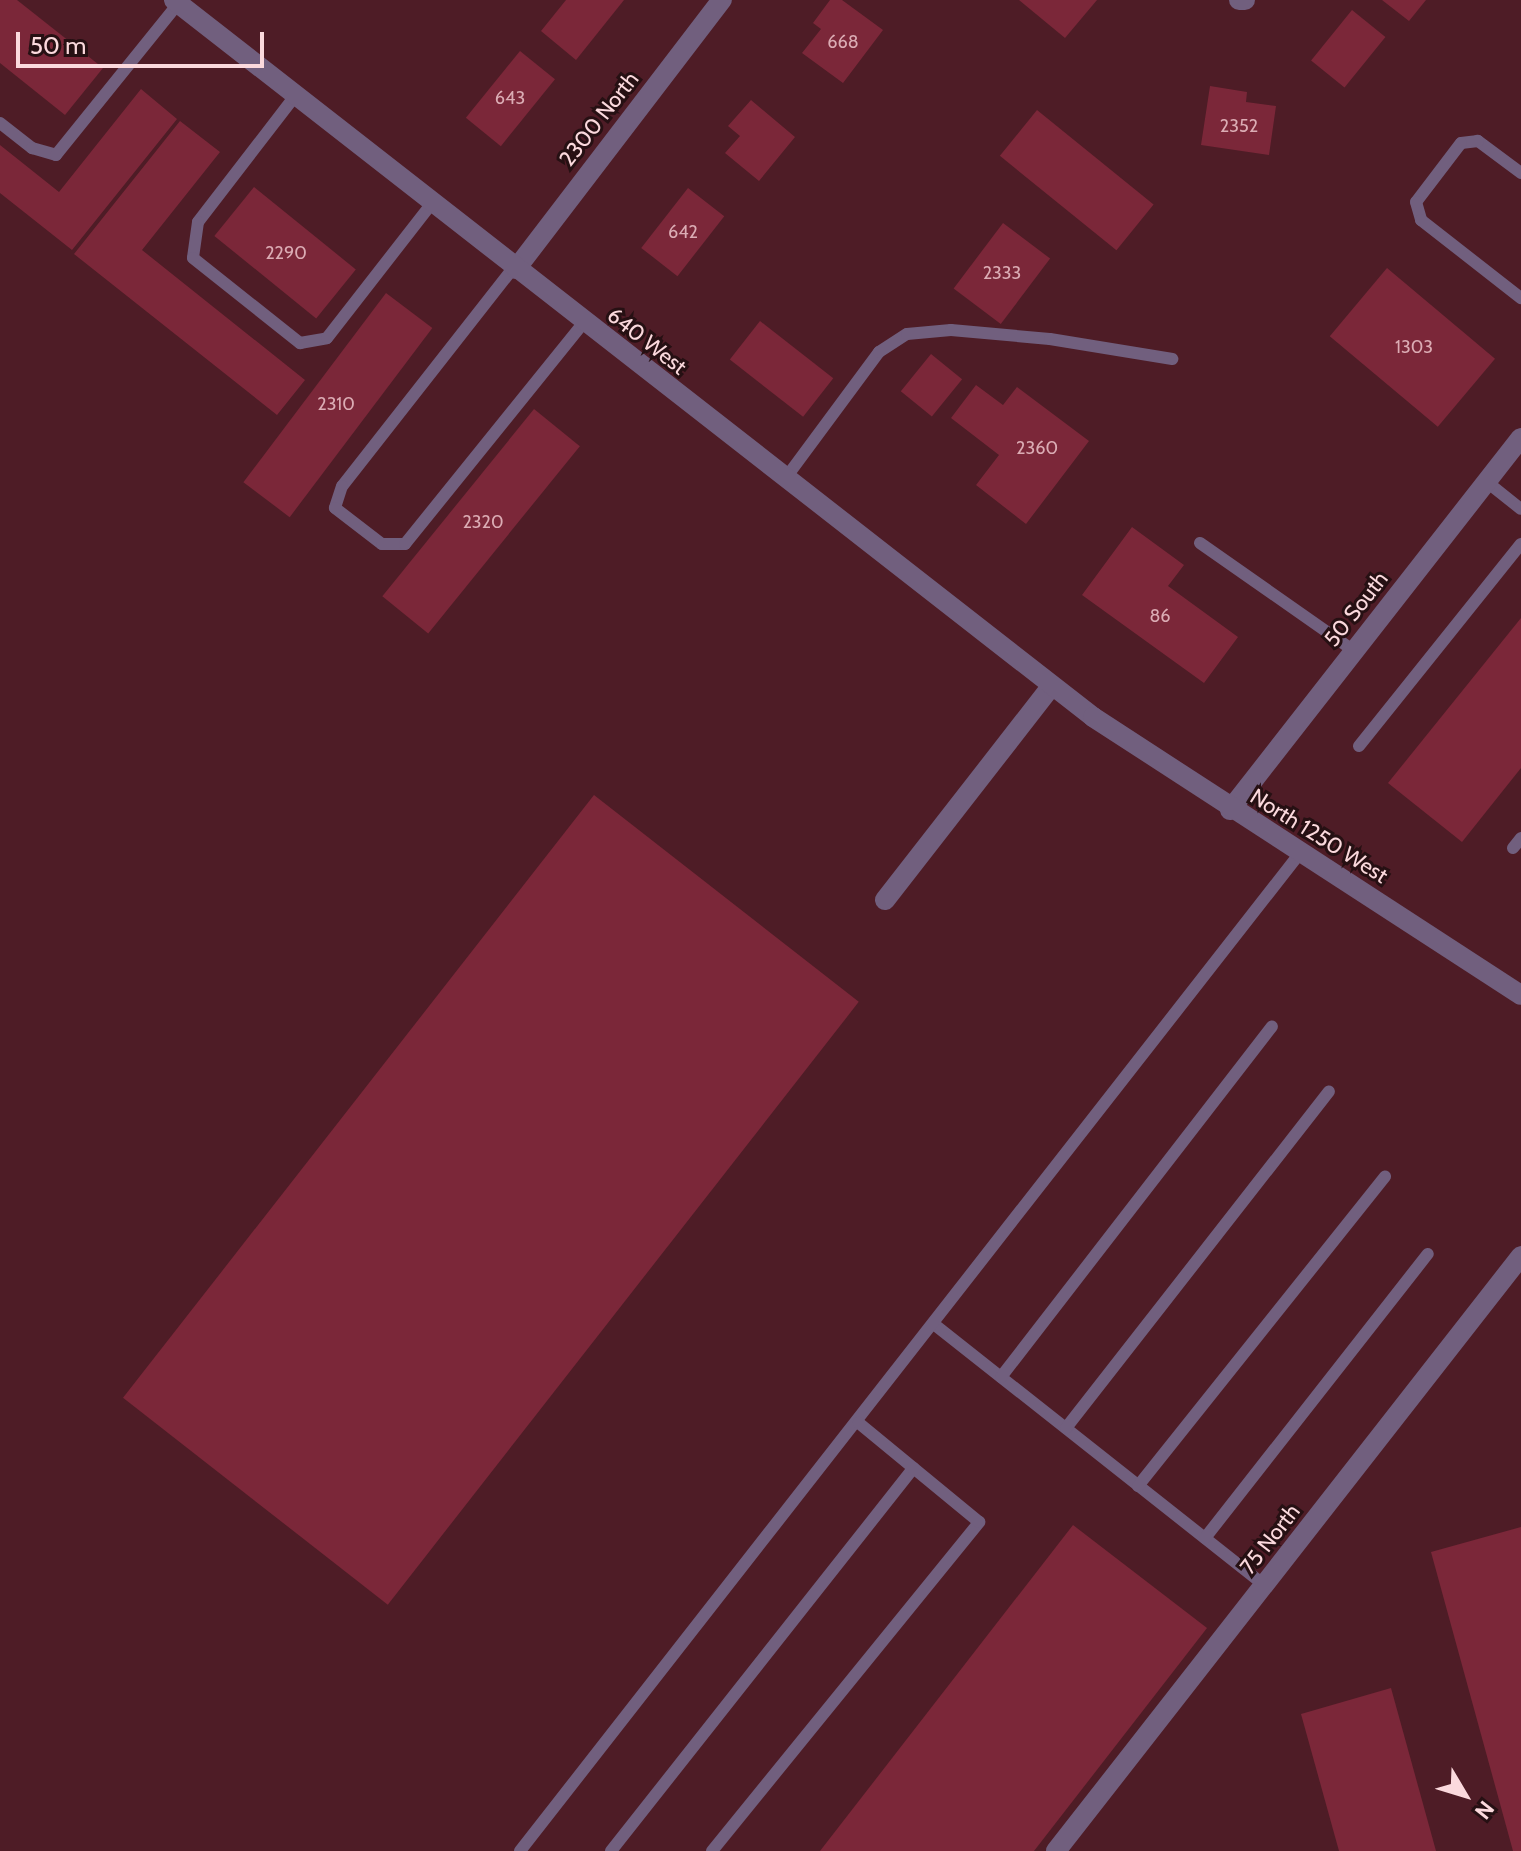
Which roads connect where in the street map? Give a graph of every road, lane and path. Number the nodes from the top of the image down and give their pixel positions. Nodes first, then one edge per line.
1 (722, 0) edge
2 (181, 3) edge
3 (295, 96) junction
4 (0, 123) edge
5 (1521, 173) edge
6 (432, 203) junction
7 (515, 268) junction
8 (1521, 298) edge
9 (584, 322) junction
10 (1172, 359) dead end
11 (1521, 438) edge
12 (785, 479) junction
13 (1487, 482) junction
14 (1521, 509) edge
15 (1200, 543) dead end
16 (1521, 544) edge
17 (1354, 651) junction
18 (1051, 687) junction
19 (1093, 717) joint
20 (1359, 746) dead end
21 (1230, 810) junction
22 (1300, 853) junction
23 (885, 900) dead end
24 (1521, 995) edge
25 (1272, 1026) dead end
26 (1329, 1091) dead end
27 (1385, 1177) dead end
28 (1428, 1254) dead end
29 (1521, 1256) edge
30 (935, 1325) junction
31 (1001, 1377) junction
32 (859, 1423) junction
33 (1066, 1428) junction
34 (914, 1468) junction
35 (1138, 1486) junction
36 (1205, 1538) junction
37 (1264, 1585) junction
38 (520, 1851) edge
39 (611, 1851) edge
40 (712, 1851) edge
41 (1056, 1851) edge

1 - 7 street, 2300 North
2 - 3 street, 640 West
2 - 4 lane
3 - 6 street, 640 West
3 - 6 lane
5 - 8 lane
6 - 7 street, 640 West
7 - 9 street, 640 West
7 - 9 lane
9 - 12 street, 640 West
10 - 12 lane
11 - 13 street, 50 South
12 - 18 street, 640 West
13 - 14 lane
13 - 17 street, 50 South
15 - 17 lane
16 - 20 lane
17 - 21 street, 50 South
18 - 19 street, 640 West
18 - 23 street
19 - 21 street, North 1250 West
21 - 22 street, North 1250 West
22 - 24 street, North 1250 West
22 - 30 lane
25 - 31 lane
26 - 33 lane
27 - 35 lane
28 - 36 lane
29 - 37 street, 75 North
30 - 31 lane
30 - 32 lane
31 - 33 lane
32 - 34 lane
32 - 38 lane
33 - 35 lane
34 - 39 lane
34 - 40 lane
35 - 36 lane
36 - 37 lane
37 - 41 street, 75 North

